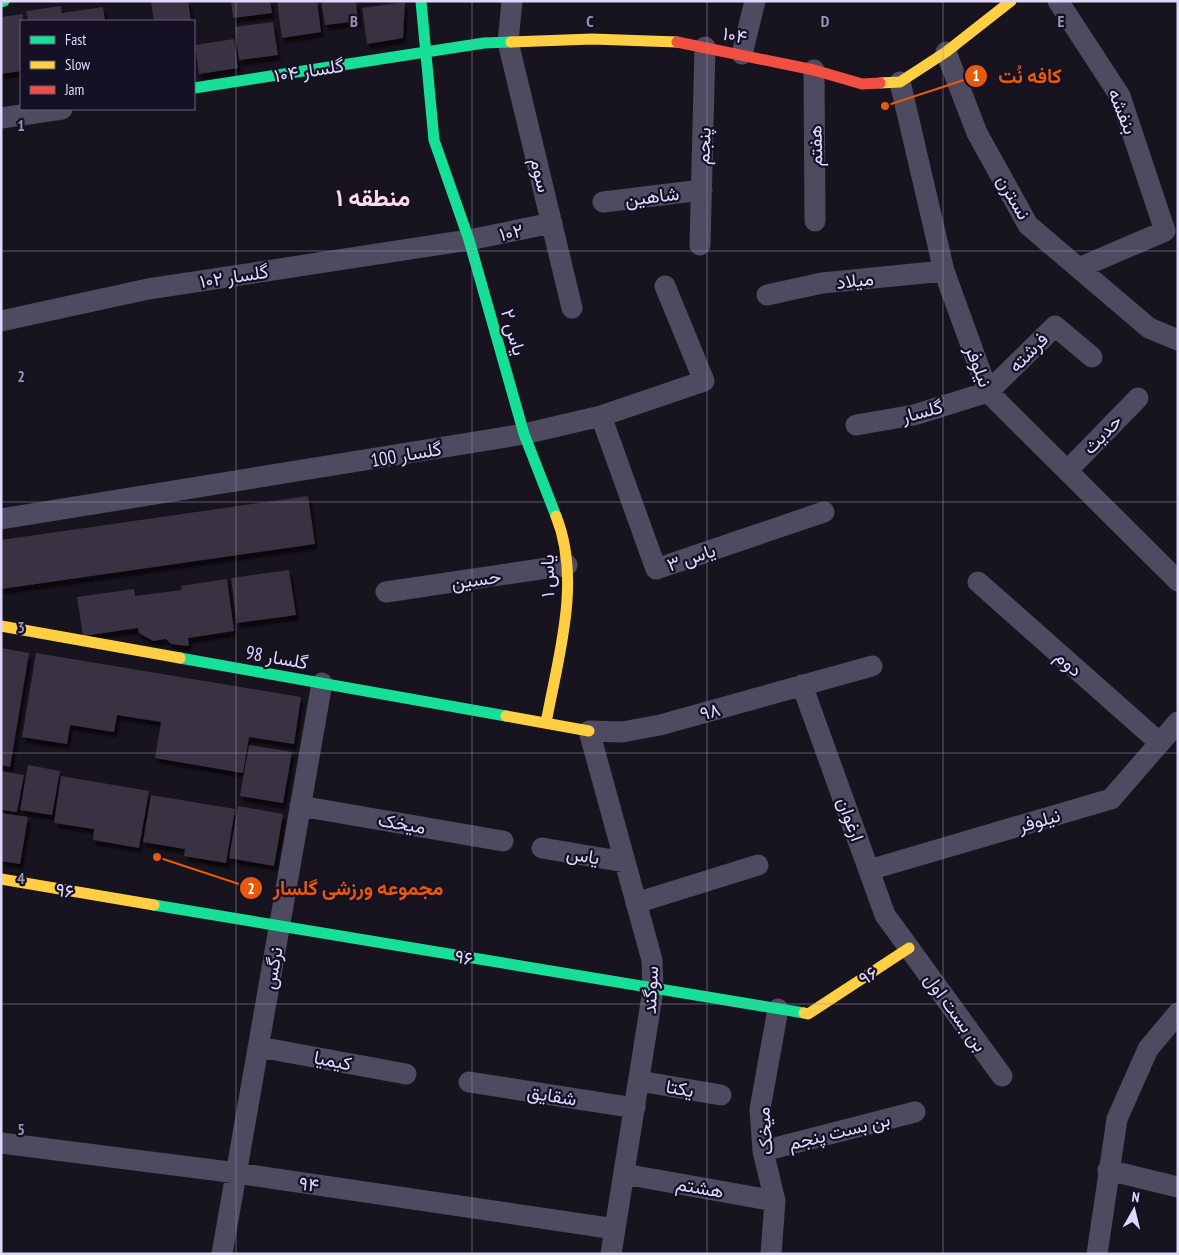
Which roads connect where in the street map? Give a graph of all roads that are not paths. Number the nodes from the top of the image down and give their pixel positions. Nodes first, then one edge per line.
1 (421, 1) edge
2 (512, 1) edge
3 (755, 1) edge
4 (1012, 1) edge
5 (1058, 1) edge
6 (989, 8) edge
7 (508, 42) junction
8 (705, 47) junction
9 (424, 52) junction
10 (946, 52) junction
11 (742, 54) junction
12 (814, 70) junction
13 (900, 82) junction
14 (195, 88) edge
15 (55, 110) edge
16 (1, 118) edge
17 (702, 190) junction
18 (603, 202) dead end
19 (816, 222) dead end
20 (552, 223) junction
21 (469, 240) junction
22 (700, 245) dead end
23 (1079, 268) junction
24 (944, 271) junction
25 (665, 286) dead end
26 (767, 295) dead end
27 (572, 308) dead end
28 (1, 321) edge
29 (1178, 340) edge
30 (1092, 357) dead end
31 (988, 392) junction
32 (1138, 398) dead end
33 (601, 416) junction
34 (856, 425) dead end
35 (524, 434) junction
36 (1067, 470) junction
37 (824, 512) dead end
38 (1, 519) edge
39 (567, 565) junction
40 (1178, 581) edge
41 (978, 582) dead end
42 (386, 592) dead end
43 (1, 626) edge
44 (872, 666) dead end
45 (322, 683) junction
46 (802, 685) junction
47 (1178, 722) edge
48 (546, 724) junction
49 (589, 731) junction
50 (1160, 743) junction
51 (300, 806) junction
52 (503, 841) dead end
53 (542, 848) dead end
54 (625, 862) junction
55 (758, 865) dead end
56 (869, 870) junction
57 (1, 879) edge
58 (636, 902) junction
59 (280, 926) junction
60 (910, 948) junction
61 (653, 990) junction
62 (778, 1009) junction
63 (1178, 1012) edge
64 (259, 1047) junction
65 (406, 1074) dead end
66 (1002, 1076) dead end
67 (639, 1081) junction
68 (469, 1082) dead end
69 (720, 1095) dead end
70 (635, 1108) junction
71 (915, 1112) dead end
72 (1, 1143) edge
73 (763, 1151) junction
74 (1108, 1170) junction
75 (237, 1173) junction
76 (624, 1174) junction
77 (1178, 1188) edge
78 (775, 1201) junction
79 (615, 1229) junction
80 (222, 1254) edge
81 (611, 1254) edge
82 (771, 1254) edge
83 (1097, 1254) edge

1 - 9 street
2 - 7 street, سوم
3 - 11 street
4 - 6 street
5 - 23 street, بنفشه
6 - 10 street
7 - 8 street, ۱۰۴
7 - 9 street, ۱۰۴
7 - 20 street, سوم
8 - 11 street, ۱۰۴
8 - 17 street, پنجم
9 - 14 street, گلسار ۱۰۴
9 - 21 street, یاس ۲
10 - 13 street
10 - 23 street, نسترن
11 - 12 street, ۱۰۴
12 - 13 street, ۱۰۴
12 - 19 street, هفتم
13 - 24 street, نیلوفر
15 - 16 street
17 - 18 street, شاهین
17 - 22 street, پنجم
20 - 21 street, ۱۰۲
20 - 27 street, سوم
21 - 28 street, گلسار ۱۰۲
21 - 35 street, یاس ۲
23 - 29 street, نسترن
24 - 26 street, میلاد
24 - 31 street, نیلوفر
25 - 33 street, گلسار 100
30 - 31 street, فرشته
31 - 34 street, گلسار
31 - 36 street, نیلوفر
32 - 36 street, حدیث
33 - 35 street, گلسار 100
33 - 37 street, یاس ۳
35 - 38 street, گلسار 100
35 - 39 street, یاس ۱
36 - 40 street, نیلوفر
39 - 42 street, حسین
39 - 48 street, یاس ۱
41 - 50 street, دوم
43 - 45 street, گلسار 98
44 - 46 street, ۹۸
45 - 48 street, گلسار 98
45 - 51 street, نرگس
46 - 49 street, ۹۸
46 - 56 street, ارغوان
47 - 50 street, نیلوفر
48 - 49 street, ۹۸
49 - 54 street, سوگند
50 - 56 street, نیلوفر
51 - 52 street, میخک
51 - 59 street, نرگس
53 - 54 street, یاس
54 - 58 street, سوگند
55 - 58 street
56 - 60 street, ارغوان
57 - 59 street, ۹۶
58 - 61 street, سوگند
59 - 61 street, ۹۶
59 - 64 street, نرگس
60 - 62 street, ۹۶
60 - 66 street, بن بست اول
61 - 62 street, ۹۶
61 - 67 street, سوگند
62 - 73 street, میخک
63 - 74 street
64 - 65 street, کیمیا
64 - 75 street, نرگس
67 - 69 street, یکتا
67 - 70 street, سوگند
68 - 70 street, شقایق
70 - 76 street, سوگند
71 - 73 street, بن بست پنجم
72 - 75 street, ۹۴
73 - 78 street, میخک
74 - 77 street
74 - 83 street
75 - 79 street, ۹۴
75 - 80 street, نرگس
76 - 78 street, هشتم
76 - 79 street, سوگند
78 - 82 street, میخک
79 - 81 street, سوگند

